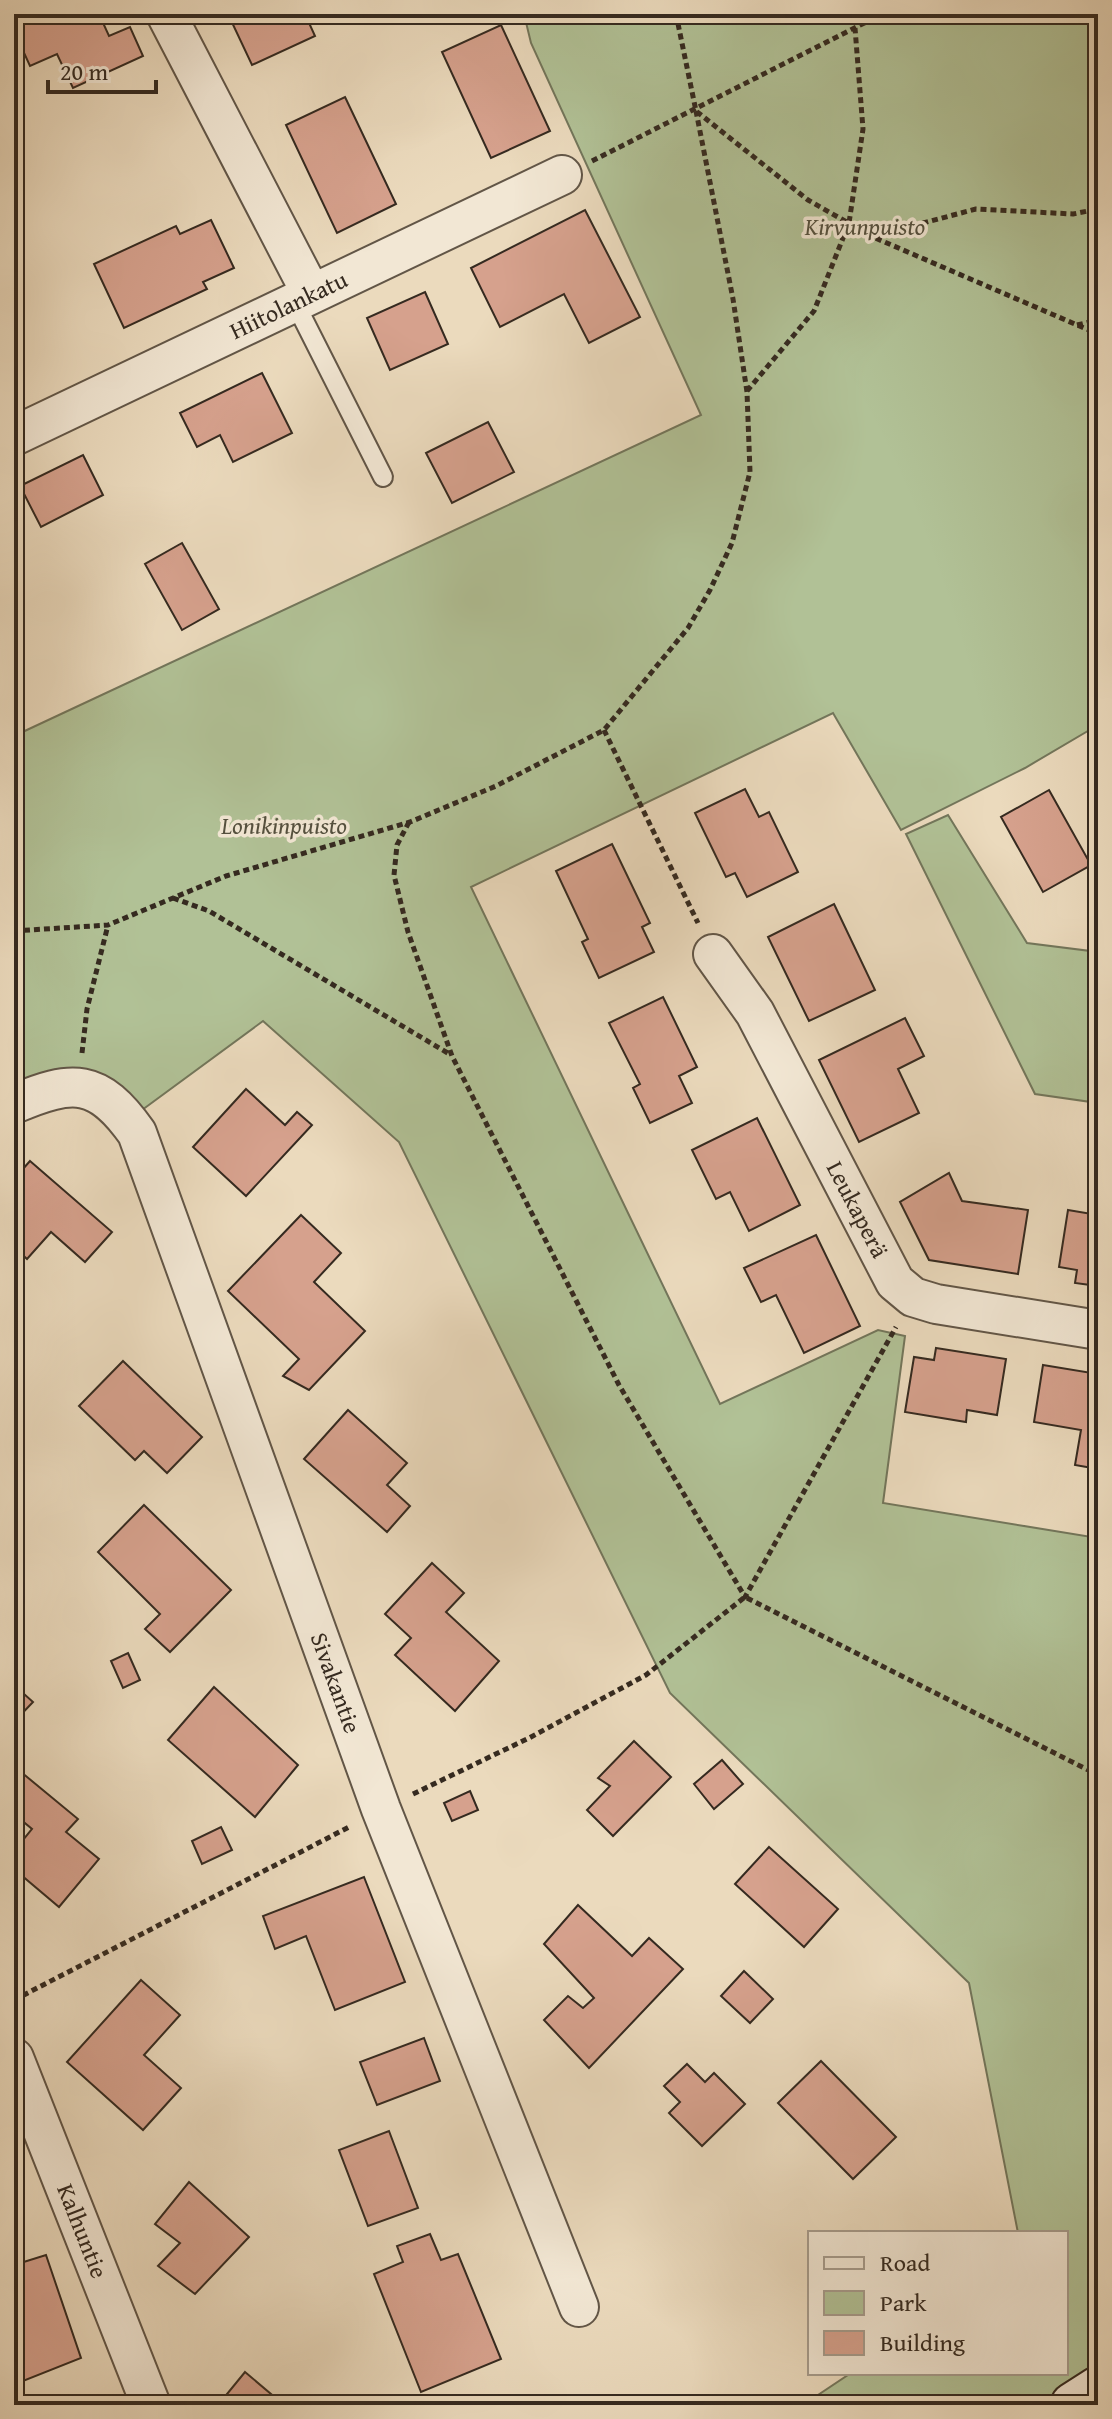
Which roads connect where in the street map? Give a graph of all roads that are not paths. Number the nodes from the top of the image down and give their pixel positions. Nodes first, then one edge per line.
1 (166, 14) edge
2 (562, 175) road end
3 (302, 297) junction
4 (14, 436) edge
5 (383, 477) dead end
6 (713, 954) road end
7 (14, 1104) edge
8 (1098, 1330) edge
9 (14, 2058) edge
10 (579, 2307) dead end
11 (1098, 2389) edge
12 (151, 2405) edge
13 (1073, 2405) edge

1 - 3 street
2 - 3 street, Hiitolankatu
3 - 4 street, Hiitolankatu
3 - 5 lane
6 - 8 street, Leukaperä
7 - 10 street, Sivakantie
9 - 12 street, Kalhuntie
11 - 13 main road

